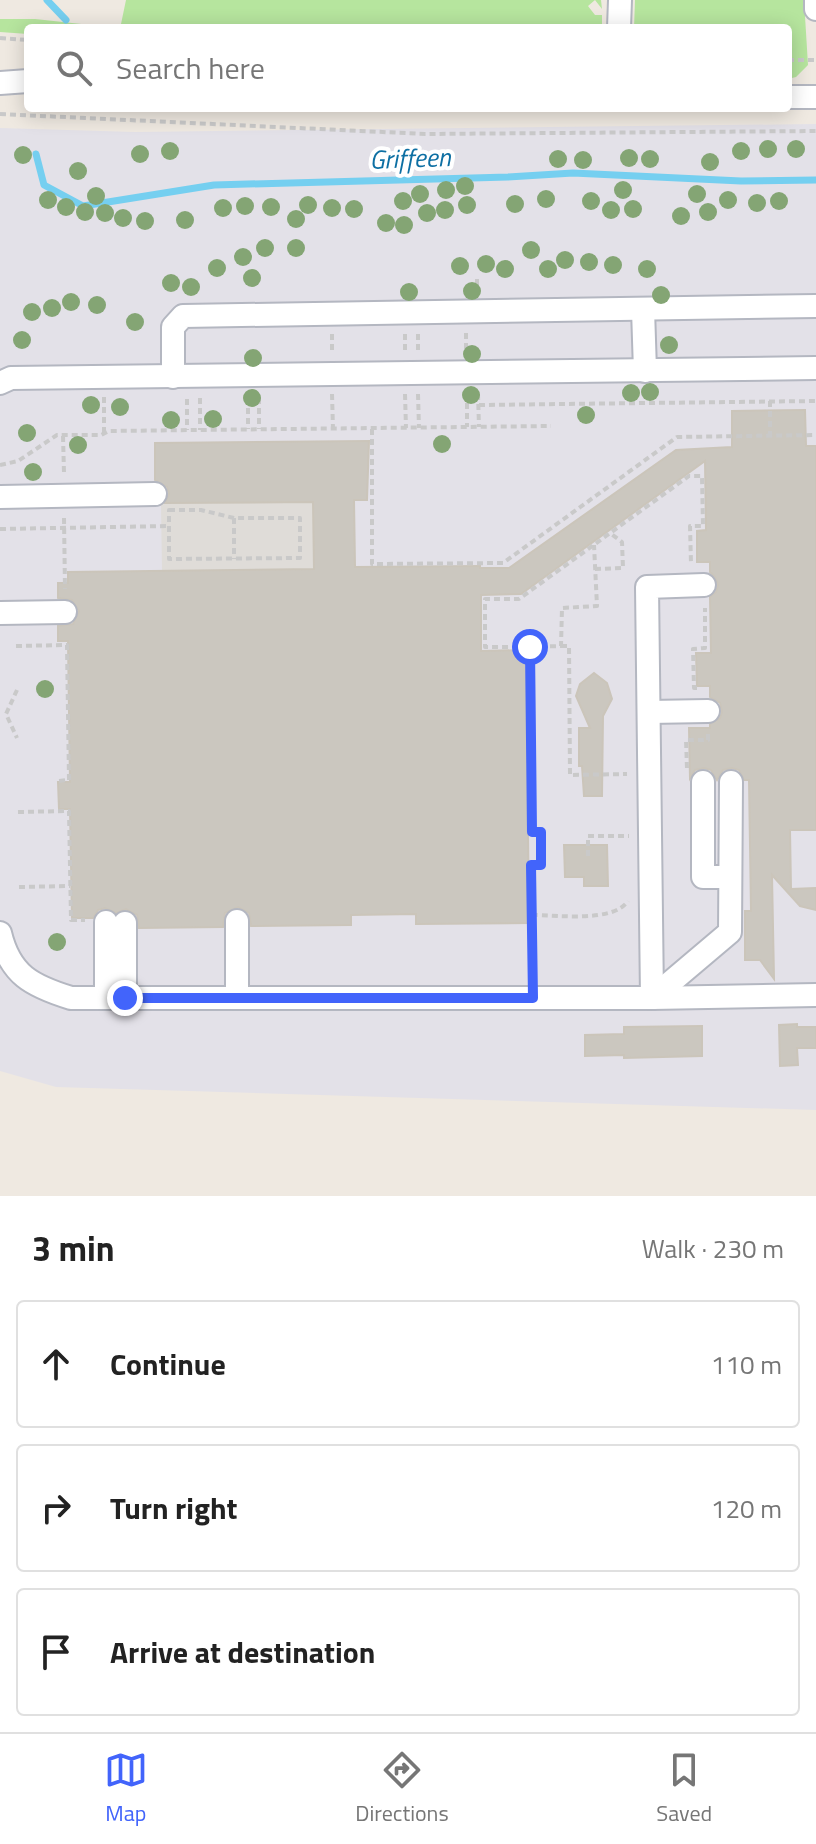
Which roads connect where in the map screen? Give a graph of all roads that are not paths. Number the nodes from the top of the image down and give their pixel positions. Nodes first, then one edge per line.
1 (620, 0) edge
2 (816, 0) edge
3 (816, 9) edge
4 (619, 24) edge
5 (792, 97) edge
6 (816, 97) edge
7 (816, 306) edge
8 (643, 309) junction
9 (816, 368) edge
10 (645, 371) junction
11 (173, 377) junction
12 (0, 383) edge
13 (155, 494) dead end
14 (0, 497) edge
15 (704, 585) road end
16 (65, 612) road end
17 (0, 613) edge
18 (708, 711) road end
19 (649, 712) junction
20 (695, 781) road end
21 (731, 782) dead end
22 (730, 877) junction
23 (237, 921) dead end
24 (106, 922) road end
25 (0, 933) edge
26 (816, 995) edge
27 (116, 998) junction
28 (237, 998) junction
29 (652, 998) junction

1 - 4 street
2 - 3 street
5 - 6 street
7 - 8 street
8 - 10 street
8 - 11 street
9 - 10 street
10 - 11 street
11 - 12 street
13 - 14 street
15 - 19 street
16 - 17 street
18 - 19 street
19 - 29 street
20 - 22 street
21 - 22 street
22 - 29 street
23 - 28 street
24 - 27 street
25 - 27 street
26 - 29 street
27 - 28 street
28 - 29 street

